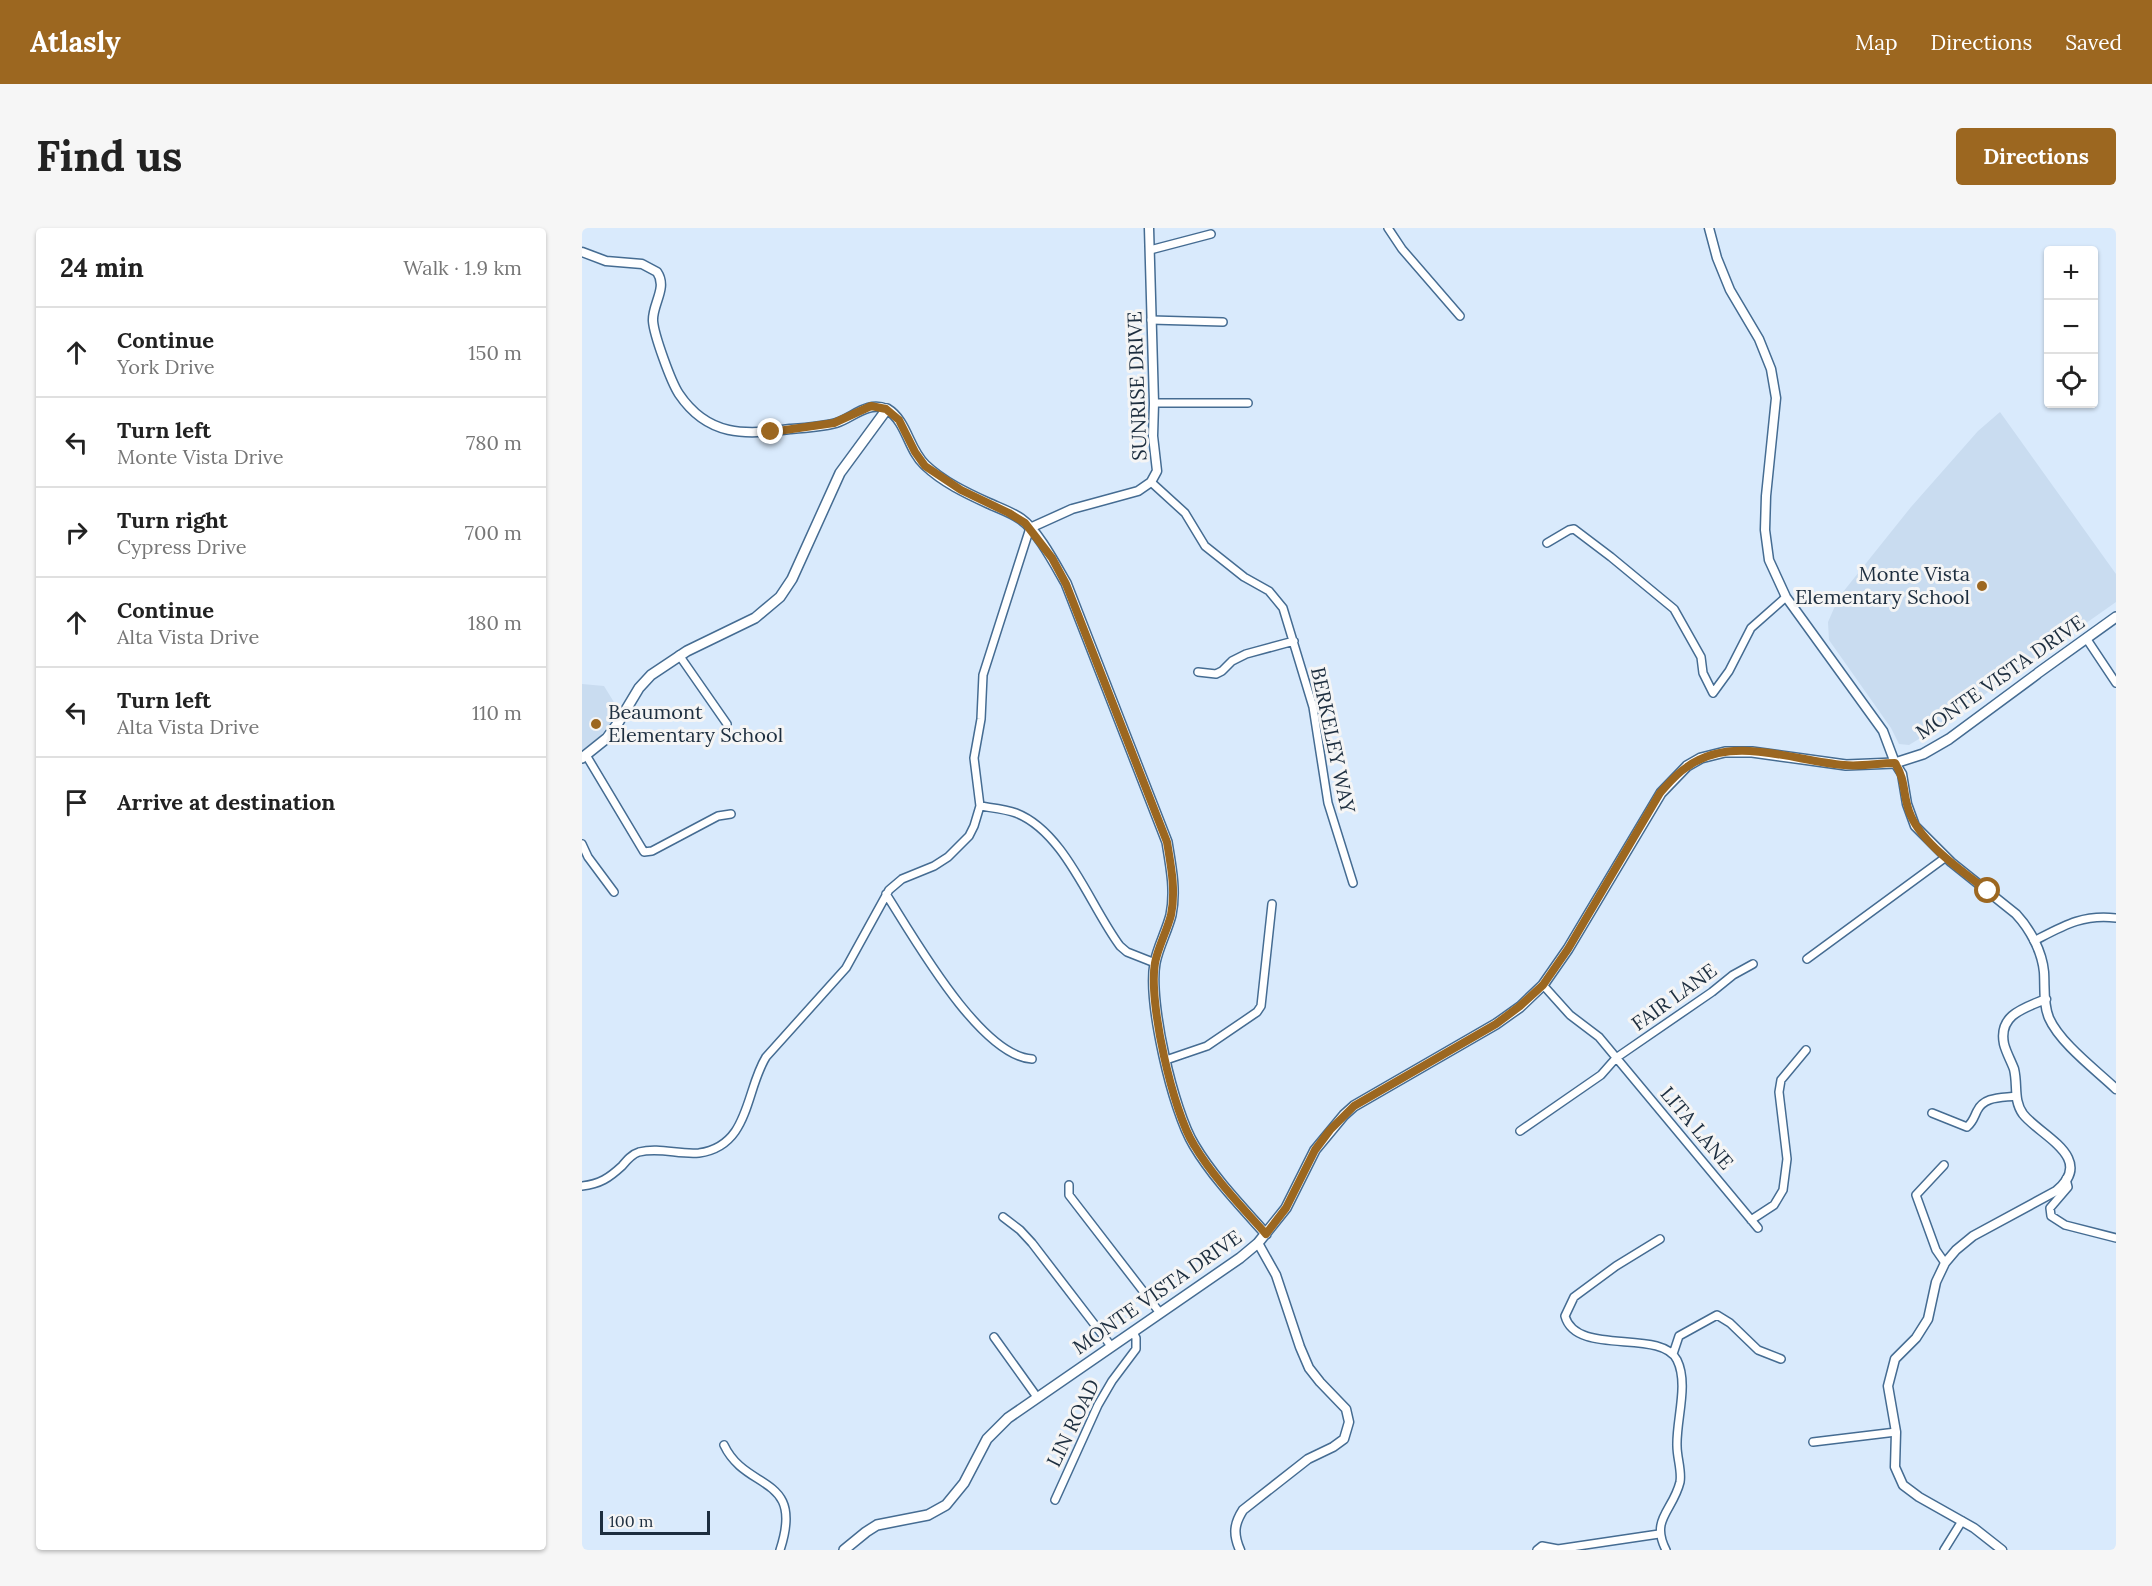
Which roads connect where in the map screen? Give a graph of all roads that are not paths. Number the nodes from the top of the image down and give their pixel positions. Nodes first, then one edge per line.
1 (1149, 228) edge
2 (1388, 228) edge
3 (1709, 228) edge
4 (1211, 234) dead end
5 (1150, 250) junction
6 (582, 252) edge
7 (1460, 316) dead end
8 (1151, 320) junction
9 (1223, 322) dead end
10 (1155, 403) junction
11 (1248, 403) dead end
12 (886, 409) junction
13 (1150, 483) junction
14 (1030, 528) junction
15 (1547, 543) dead end
16 (1786, 597) junction
17 (2116, 617) edge
18 (2086, 638) junction
19 (1294, 641) junction
20 (679, 655) junction
21 (1198, 672) dead end
22 (2116, 683) edge
23 (727, 724) dead end
24 (584, 757) edge
25 (1895, 763) junction
26 (980, 806) junction
27 (730, 814) dead end
28 (582, 844) edge
29 (1946, 857) junction
30 (585, 859) edge
31 (1353, 883) dead end
32 (614, 892) dead end
33 (886, 894) junction
34 (1272, 904) dead end
35 (2116, 918) edge
36 (2034, 941) junction
37 (1807, 959) dead end
38 (1155, 963) junction
39 (1753, 964) dead end
40 (1543, 985) junction
41 (2046, 999) junction
42 (1806, 1050) dead end
43 (1616, 1058) junction
44 (1032, 1059) dead end
45 (1166, 1060) junction
46 (2116, 1089) edge
47 (2016, 1096) junction
48 (1932, 1113) dead end
49 (1520, 1131) dead end
50 (1944, 1166) dead end
51 (2066, 1179) junction
52 (1069, 1185) dead end
53 (582, 1186) edge
54 (1003, 1217) dead end
55 (1751, 1220) junction
56 (1758, 1228) dead end
57 (1266, 1234) junction
58 (2116, 1238) edge
59 (1660, 1239) dead end
60 (1258, 1243) junction
61 (1945, 1263) junction
62 (1160, 1313) junction
63 (1133, 1332) junction
64 (994, 1337) dead end
65 (1111, 1346) junction
66 (1673, 1354) junction
67 (1781, 1359) dead end
68 (1037, 1397) junction
69 (1896, 1432) junction
70 (1813, 1442) dead end
71 (724, 1445) dead end
72 (1055, 1500) dead end
73 (1962, 1521) junction
74 (1659, 1534) junction
75 (780, 1550) edge
76 (844, 1550) edge
77 (1240, 1550) edge
78 (1538, 1550) edge
79 (1666, 1550) edge
80 (1944, 1550) edge
81 (2002, 1550) edge

1 - 5 street, SUNRISE DRIVE
2 - 7 street
3 - 16 street
4 - 5 street
5 - 8 street, SUNRISE DRIVE
6 - 12 street
8 - 9 street
8 - 10 street, SUNRISE DRIVE
10 - 11 street
10 - 13 street, SUNRISE DRIVE
12 - 14 main road
12 - 20 main road
13 - 14 street, SUNRISE DRIVE
13 - 19 street, BERKELEY WAY
14 - 26 street
14 - 38 main road
15 - 16 street
16 - 25 street
17 - 18 main road, MONTE VISTA DRIVE
18 - 22 street
18 - 25 main road, MONTE VISTA DRIVE
19 - 21 street
19 - 31 street, BERKELEY WAY
20 - 23 street
20 - 24 main road
24 - 27 street
25 - 29 street
25 - 40 main road, MONTE VISTA DRIVE
26 - 33 street
26 - 38 street
28 - 30 street
29 - 36 street
29 - 37 street
30 - 32 street
33 - 44 street
33 - 53 street
34 - 45 street
35 - 36 street
36 - 41 street
38 - 45 main road
39 - 43 street, FAIR LANE
40 - 43 street, LITA LANE
40 - 57 main road, MONTE VISTA DRIVE
41 - 46 street
41 - 47 street
42 - 55 street
43 - 49 street
43 - 55 street, LITA LANE
45 - 57 main road
47 - 48 street
47 - 51 street
50 - 61 street
51 - 58 street
51 - 61 street
52 - 62 street
54 - 65 street
55 - 56 street, LITA LANE
57 - 60 main road, MONTE VISTA DRIVE
59 - 66 street
60 - 62 main road, MONTE VISTA DRIVE
60 - 77 street
61 - 69 street
62 - 63 main road, MONTE VISTA DRIVE
63 - 65 main road, MONTE VISTA DRIVE
63 - 72 street, LIN ROAD
64 - 68 street
65 - 68 main road, MONTE VISTA DRIVE
66 - 67 street
66 - 74 street
68 - 76 main road, MONTE VISTA DRIVE
69 - 70 street
69 - 73 street
71 - 75 street
73 - 80 street
73 - 81 street
74 - 78 street
74 - 79 street

